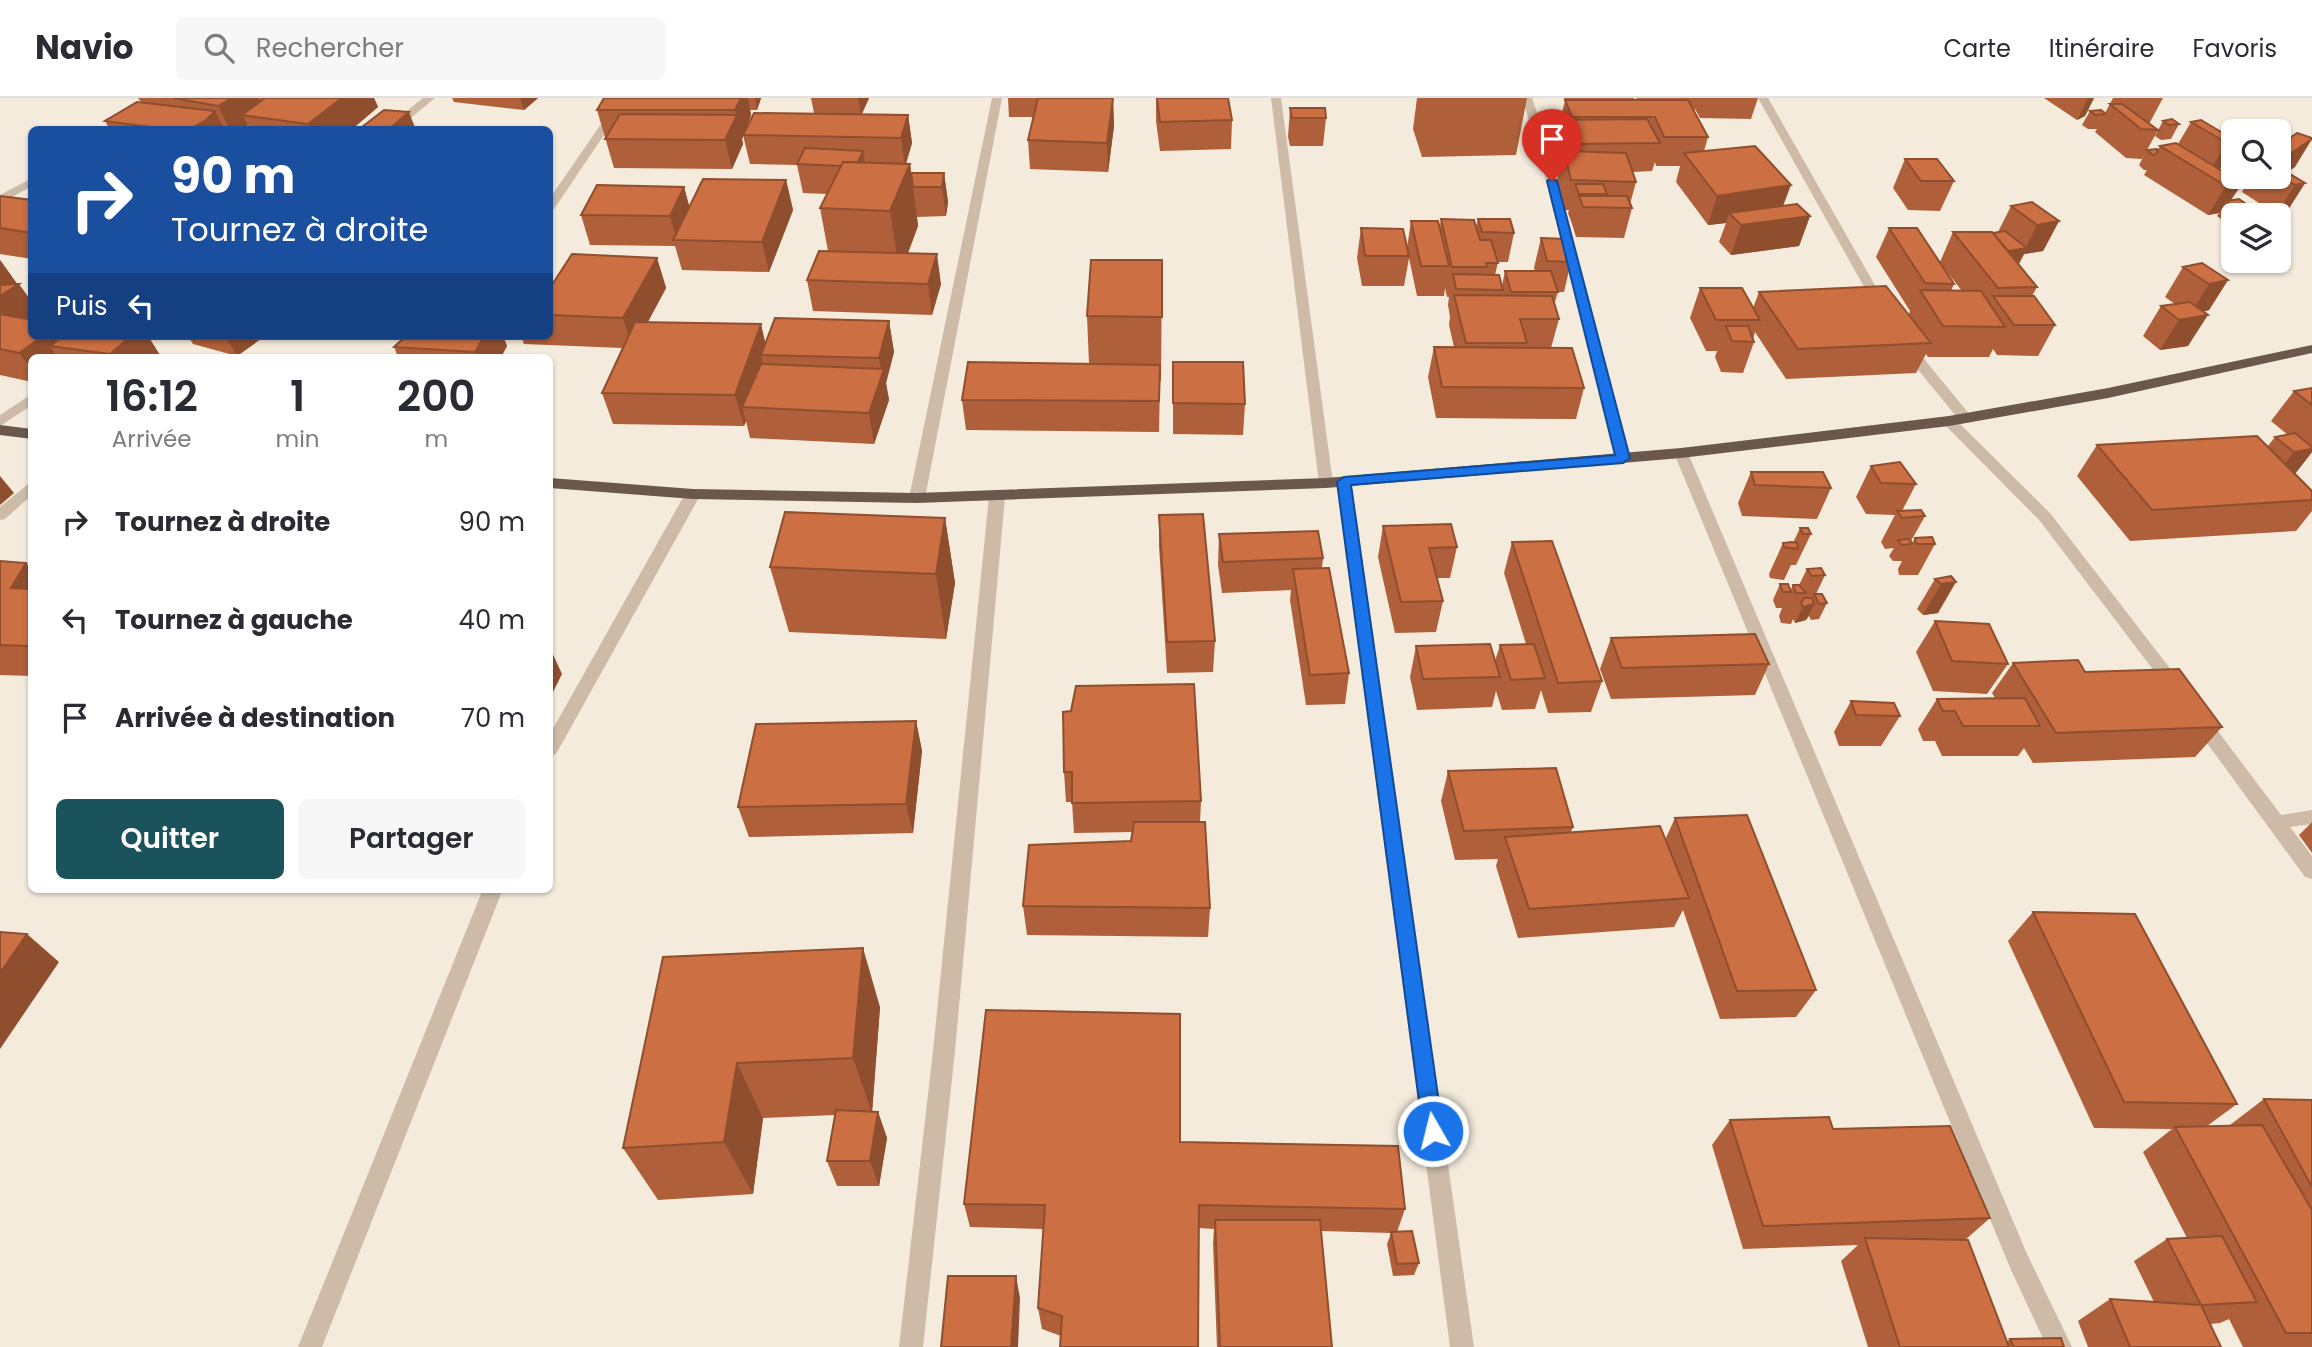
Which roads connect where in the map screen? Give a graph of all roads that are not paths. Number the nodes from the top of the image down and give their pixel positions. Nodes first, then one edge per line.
1 (430, 98) edge
2 (624, 98) edge
3 (997, 98) edge
4 (1276, 98) edge
5 (1527, 98) edge
6 (1763, 98) edge
7 (393, 126) edge
8 (28, 183) edge
9 (0, 200) edge
10 (553, 202) edge
11 (1888, 317) edge
12 (1901, 339) edge
13 (2312, 349) edge
14 (28, 401) edge
15 (1957, 419) junction
16 (0, 422) edge
17 (0, 430) edge
18 (28, 434) edge
19 (1681, 453) junction
20 (1623, 458) junction
21 (1335, 483) junction
22 (553, 484) edge
23 (28, 490) edge
24 (693, 494) junction
25 (998, 497) junction
26 (917, 498) junction
27 (0, 514) edge
28 (553, 744) edge
29 (2312, 817) edge
30 (2276, 822) junction
31 (2312, 871) edge
32 (492, 893) edge
33 (310, 1347) edge
34 (911, 1347) edge
35 (1462, 1347) edge
36 (2060, 1347) edge

1 - 7 street
2 - 10 street
3 - 26 street
4 - 21 street
5 - 20 street
6 - 11 street
8 - 9 street
12 - 15 street
13 - 15 highway
14 - 16 street
15 - 19 highway
15 - 30 street
17 - 18 highway
19 - 20 highway
19 - 36 street
20 - 21 highway
21 - 25 highway
21 - 35 street
22 - 24 highway
23 - 27 street
24 - 26 highway
24 - 28 street
25 - 26 highway
25 - 34 street
29 - 30 street
30 - 31 street
32 - 33 street

